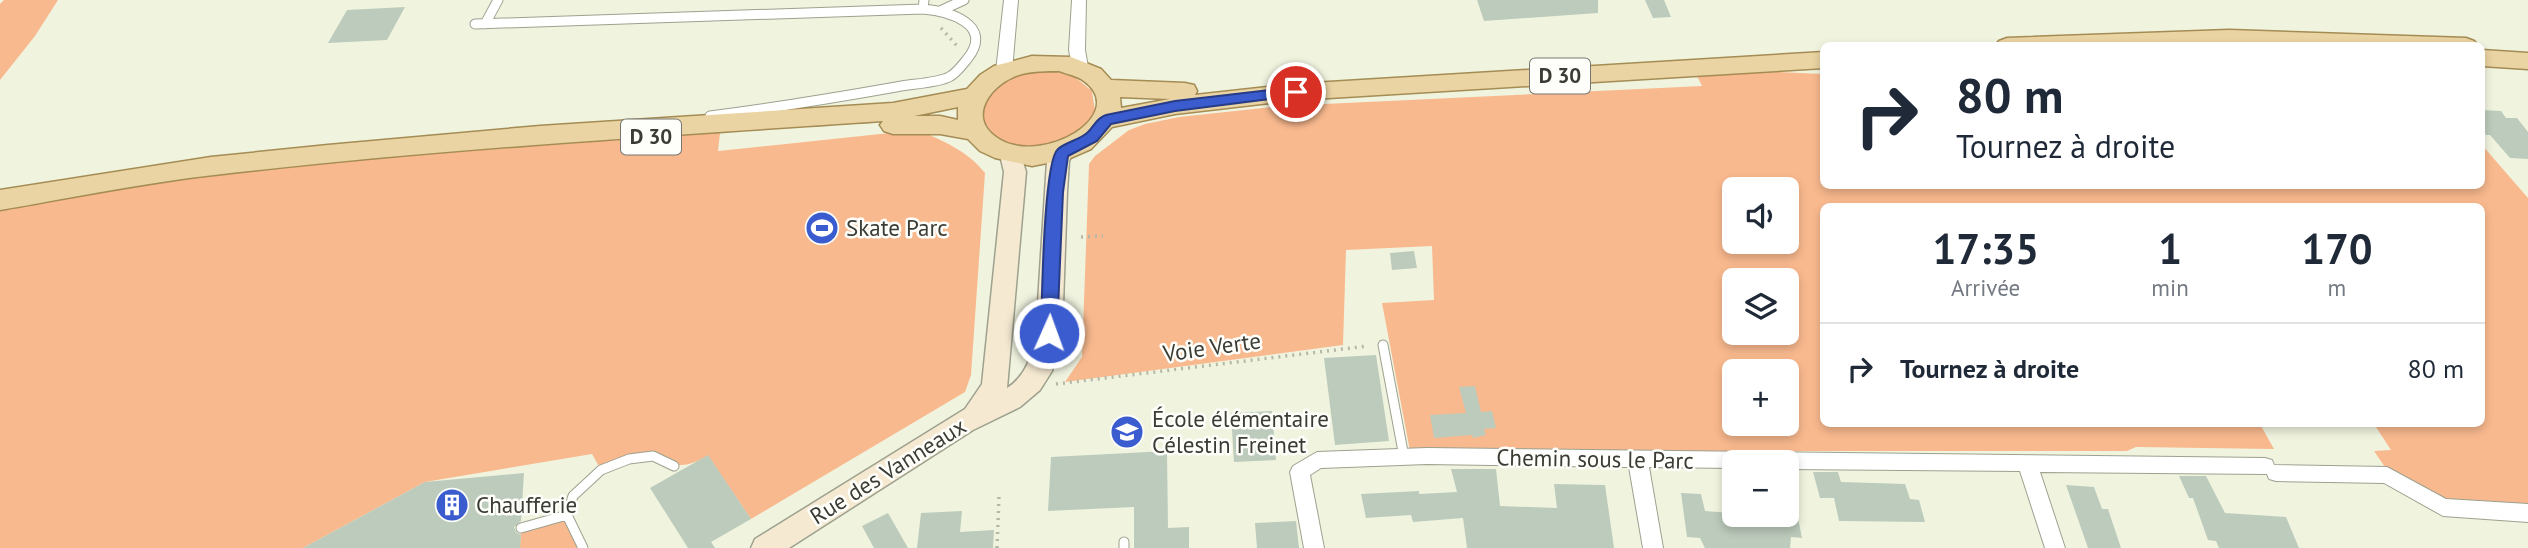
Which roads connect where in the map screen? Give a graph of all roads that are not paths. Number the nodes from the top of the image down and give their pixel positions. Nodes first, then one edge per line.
1 (498, 0) edge
2 (964, 0) edge
3 (1011, 0) edge
4 (1079, 0) edge
5 (924, 4) edge
6 (942, 10) junction
7 (475, 24) dead end
8 (485, 24) junction
9 (2118, 42) edge
10 (2348, 42) edge
11 (2485, 47) edge
12 (2528, 50) edge
13 (2485, 58) edge
14 (1820, 60) edge
15 (2528, 61) edge
16 (1080, 67) junction
17 (1004, 71) junction
18 (1105, 88) junction
19 (1296, 92) junction
20 (974, 96) junction
21 (1106, 120) junction
22 (974, 132) junction
23 (566, 133) junction
24 (328, 153) junction
25 (1062, 153) junction
26 (1012, 155) junction
27 (0, 200) edge
28 (1383, 345) road end
29 (975, 416) junction
30 (1404, 457) junction
31 (1638, 460) junction
32 (2028, 465) junction
33 (674, 466) dead end
34 (2528, 513) edge
35 (567, 515) junction
36 (521, 528) dead end
37 (583, 548) edge
38 (765, 548) edge
39 (1314, 548) edge
40 (1653, 548) edge
41 (2055, 548) edge

1 - 8 lane
2 - 6 lane
3 - 17 street
4 - 16 street
5 - 6 lane
5 - 8 lane
6 - 23 lane
7 - 8 lane
9 - 10 main road
11 - 12 main road
13 - 15 main road
14 - 19 main road, D 30
16 - 17 main road
16 - 18 main road
17 - 20 main road
18 - 19 main road, D 30
18 - 21 main road
19 - 21 main road, D 30
20 - 22 main road
20 - 23 main road, D 30
21 - 25 main road
22 - 24 main road, D 30
22 - 26 main road
23 - 24 main road, D 30
24 - 27 main road, D 30
25 - 26 main road
25 - 29 street, Rue des Vanneaux
26 - 29 street, Rue des Vanneaux
28 - 30 lane
29 - 38 street, Rue des Vanneaux
30 - 31 street, Chemin sous le Parc
30 - 39 street, Chemin sous le Parc
31 - 32 street, Chemin sous le Parc
31 - 40 street
32 - 34 street, Chemin sous le Parc
32 - 41 street
33 - 35 lane
35 - 36 lane
35 - 37 lane

